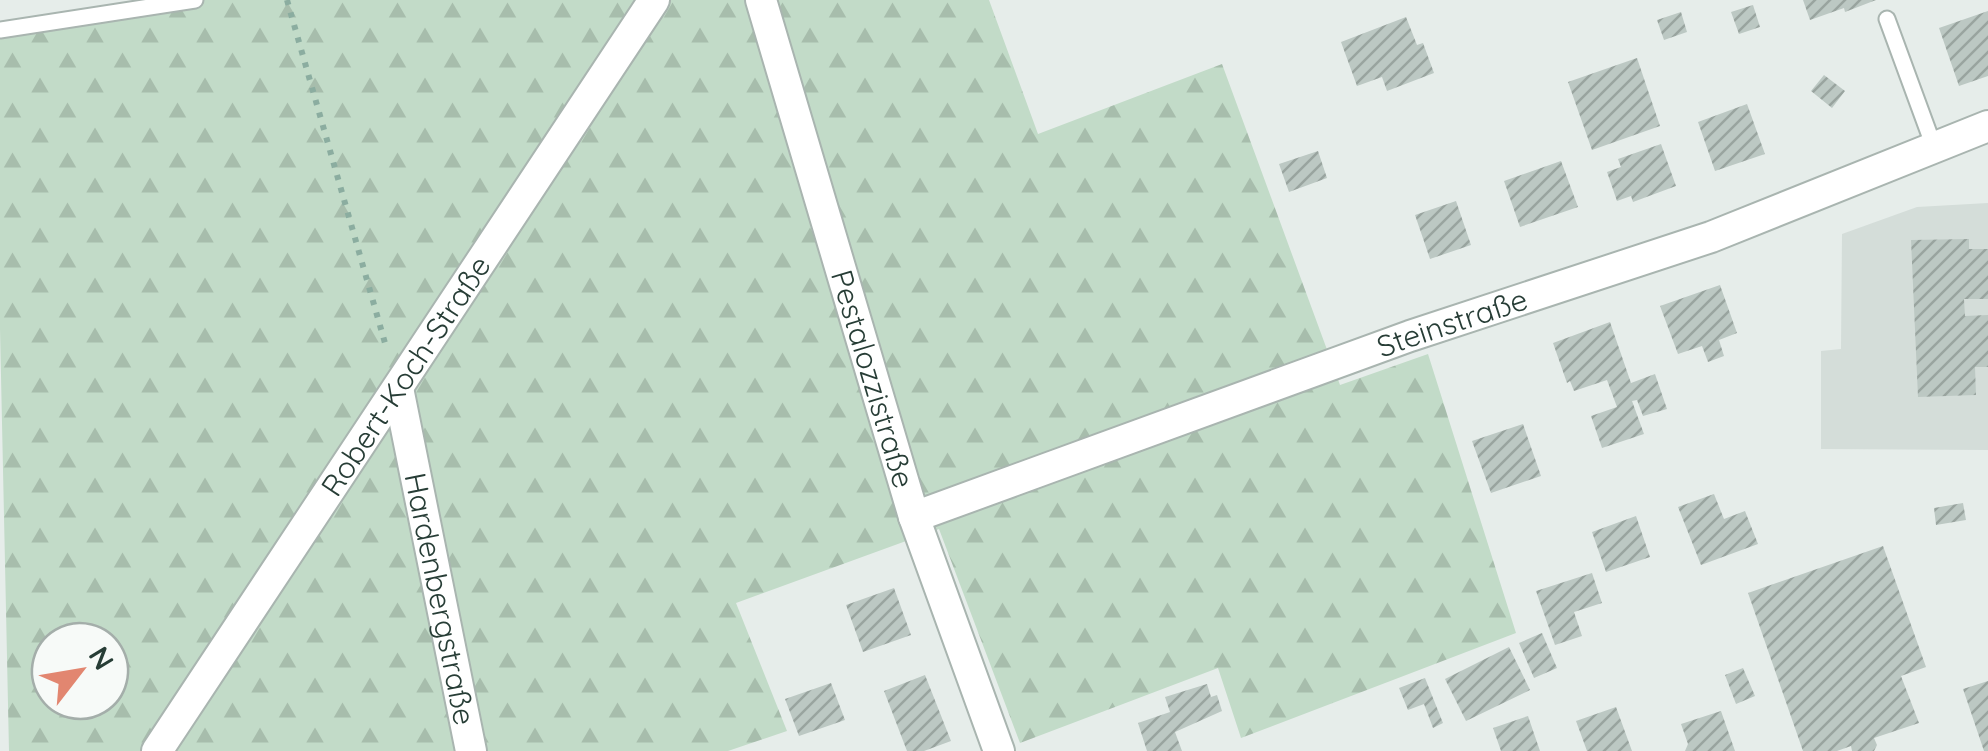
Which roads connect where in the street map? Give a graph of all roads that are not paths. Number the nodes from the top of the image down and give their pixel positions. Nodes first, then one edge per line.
1 (195, 0) edge
2 (654, 0) edge
3 (761, 0) edge
4 (1886, 19) dead end
5 (0, 30) edge
6 (1988, 126) edge
7 (1934, 147) junction
8 (398, 388) junction
9 (914, 517) junction
10 (157, 751) edge
11 (471, 751) edge
12 (999, 751) edge

1 - 5 lane
2 - 8 street, Robert-Koch-Straße
3 - 9 street, Pestalozzistraße
4 - 7 lane
6 - 7 street, Steinstraße
7 - 9 street, Steinstraße
8 - 10 street, Robert-Koch-Straße
8 - 11 street, Hardenbergstraße
9 - 12 street, Pestalozzistraße

